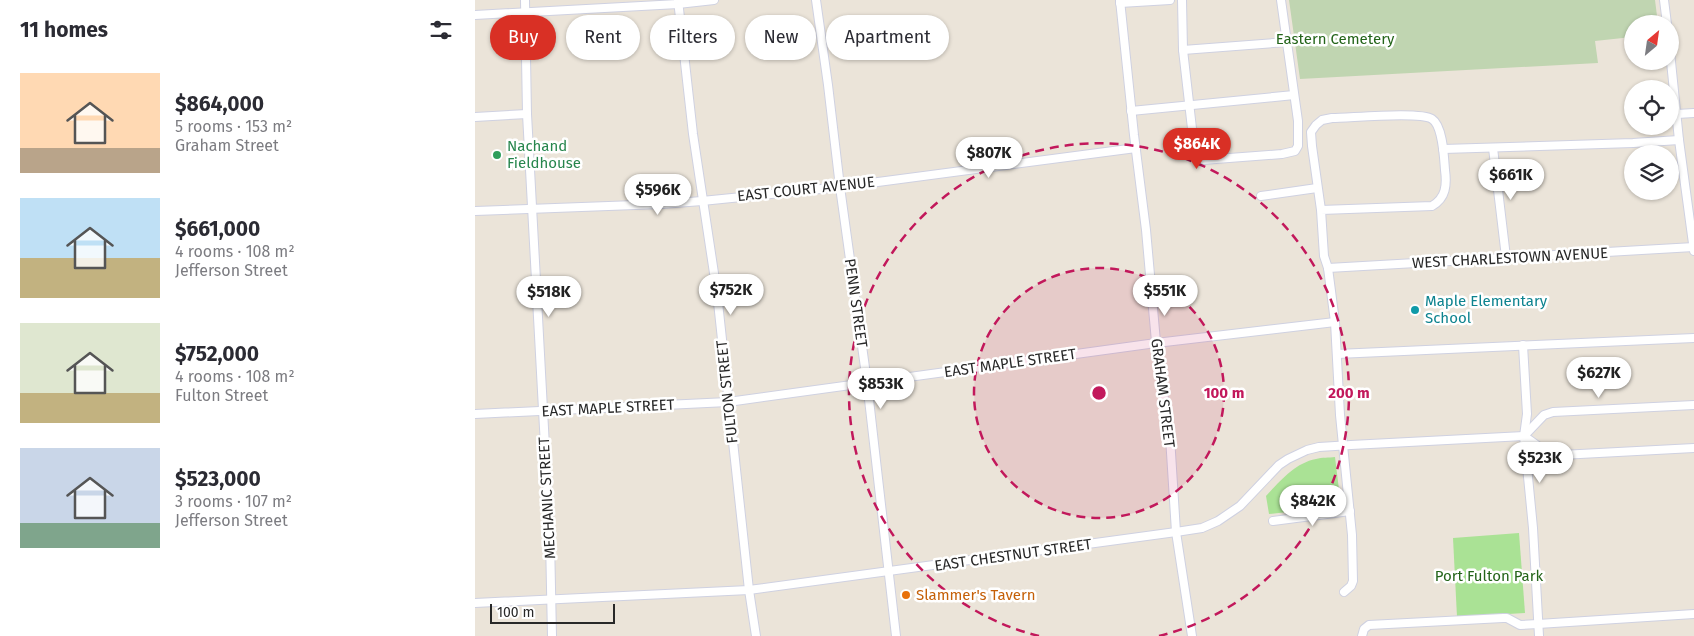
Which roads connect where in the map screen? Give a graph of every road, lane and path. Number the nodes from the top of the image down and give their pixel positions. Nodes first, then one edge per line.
1 (525, 0) edge
2 (714, 0) edge
3 (816, 0) edge
4 (1170, 0) edge
5 (1182, 0) edge
6 (1281, 0) edge
7 (1664, 0) edge
8 (1120, 1) edge
9 (678, 2) edge
10 (525, 13) junction
11 (475, 15) edge
12 (1666, 15) edge
13 (1287, 42) junction
14 (1183, 50) junction
15 (1294, 95) junction
16 (1190, 104) junction
17 (1131, 111) junction
18 (1694, 113) edge
19 (527, 114) junction
20 (1679, 114) edge
21 (475, 116) edge
22 (1679, 135) edge
23 (1679, 140) junction
24 (1136, 148) junction
25 (1493, 148) junction
26 (1443, 150) junction
27 (839, 187) junction
28 (1317, 188) junction
29 (1261, 196) dead end
30 (702, 200) junction
31 (533, 209) junction
32 (1321, 210) junction
33 (475, 211) edge
34 (1694, 249) edge
35 (1506, 257) junction
36 (1328, 268) junction
37 (1335, 322) junction
38 (1694, 338) edge
39 (1156, 343) junction
40 (1523, 345) junction
41 (1337, 354) junction
42 (867, 382) junction
43 (728, 402) junction
44 (1694, 405) edge
45 (543, 411) junction
46 (475, 414) edge
47 (1524, 436) junction
48 (1343, 445) junction
49 (1694, 448) edge
50 (1350, 511) junction
51 (1273, 521) dead end
52 (1176, 532) junction
53 (887, 572) junction
54 (749, 590) junction
55 (1344, 592) dead end
56 (551, 600) junction
57 (475, 603) edge
58 (1694, 614) edge
59 (1538, 624) junction
60 (1363, 633) edge
61 (552, 636) edge
62 (756, 636) edge
63 (895, 636) edge
64 (1192, 636) edge
65 (1539, 636) edge

1 - 10 street, MECHANIC STREET
2 - 9 street
3 - 27 street, PENN STREET
4 - 8 street
5 - 14 street
6 - 13 street
7 - 12 street
8 - 17 street, GRAHAM STREET
9 - 10 street
9 - 30 street, FULTON STREET
10 - 11 street
10 - 19 street, MECHANIC STREET
13 - 14 street
13 - 15 street
14 - 16 street
15 - 16 street
15 - 16 street
16 - 17 street
17 - 24 street, GRAHAM STREET
18 - 20 street
19 - 21 street
19 - 31 street, MECHANIC STREET
22 - 23 street
23 - 25 street
23 - 34 street
24 - 27 street, EAST COURT AVENUE
24 - 39 street, GRAHAM STREET
25 - 26 street
25 - 35 street
26 - 28 street
26 - 32 street
27 - 30 street, EAST COURT AVENUE
27 - 42 street, PENN STREET
28 - 29 street
28 - 32 street
30 - 31 street, EAST COURT AVENUE
30 - 43 street, FULTON STREET
31 - 33 street, EAST COURT AVENUE
31 - 45 street, MECHANIC STREET
32 - 36 street
34 - 35 street, WEST CHARLESTOWN AVENUE
35 - 36 street, WEST CHARLESTOWN AVENUE
36 - 37 street
37 - 39 street, EAST MAPLE STREET
37 - 41 street
38 - 40 street
39 - 42 street, EAST MAPLE STREET
39 - 52 street, GRAHAM STREET
40 - 41 street
40 - 47 street
41 - 48 street
42 - 43 street, EAST MAPLE STREET
42 - 53 street, PENN STREET
43 - 45 street, EAST MAPLE STREET
43 - 54 street, FULTON STREET
44 - 47 street
45 - 46 street, EAST MAPLE STREET
45 - 56 street, MECHANIC STREET
47 - 48 street, EAST CHESTNUT STREET
47 - 49 street
47 - 59 street
48 - 50 street
48 - 52 street, EAST CHESTNUT STREET
50 - 51 street
50 - 55 street
52 - 53 street, EAST CHESTNUT STREET
52 - 64 street, GRAHAM STREET
53 - 54 street, EAST CHESTNUT STREET
53 - 63 street, PENN STREET
54 - 56 street, EAST CHESTNUT STREET
54 - 62 street, FULTON STREET
56 - 57 street, EAST CHESTNUT STREET
56 - 61 street, MECHANIC STREET
58 - 59 street
59 - 60 street
59 - 65 street

